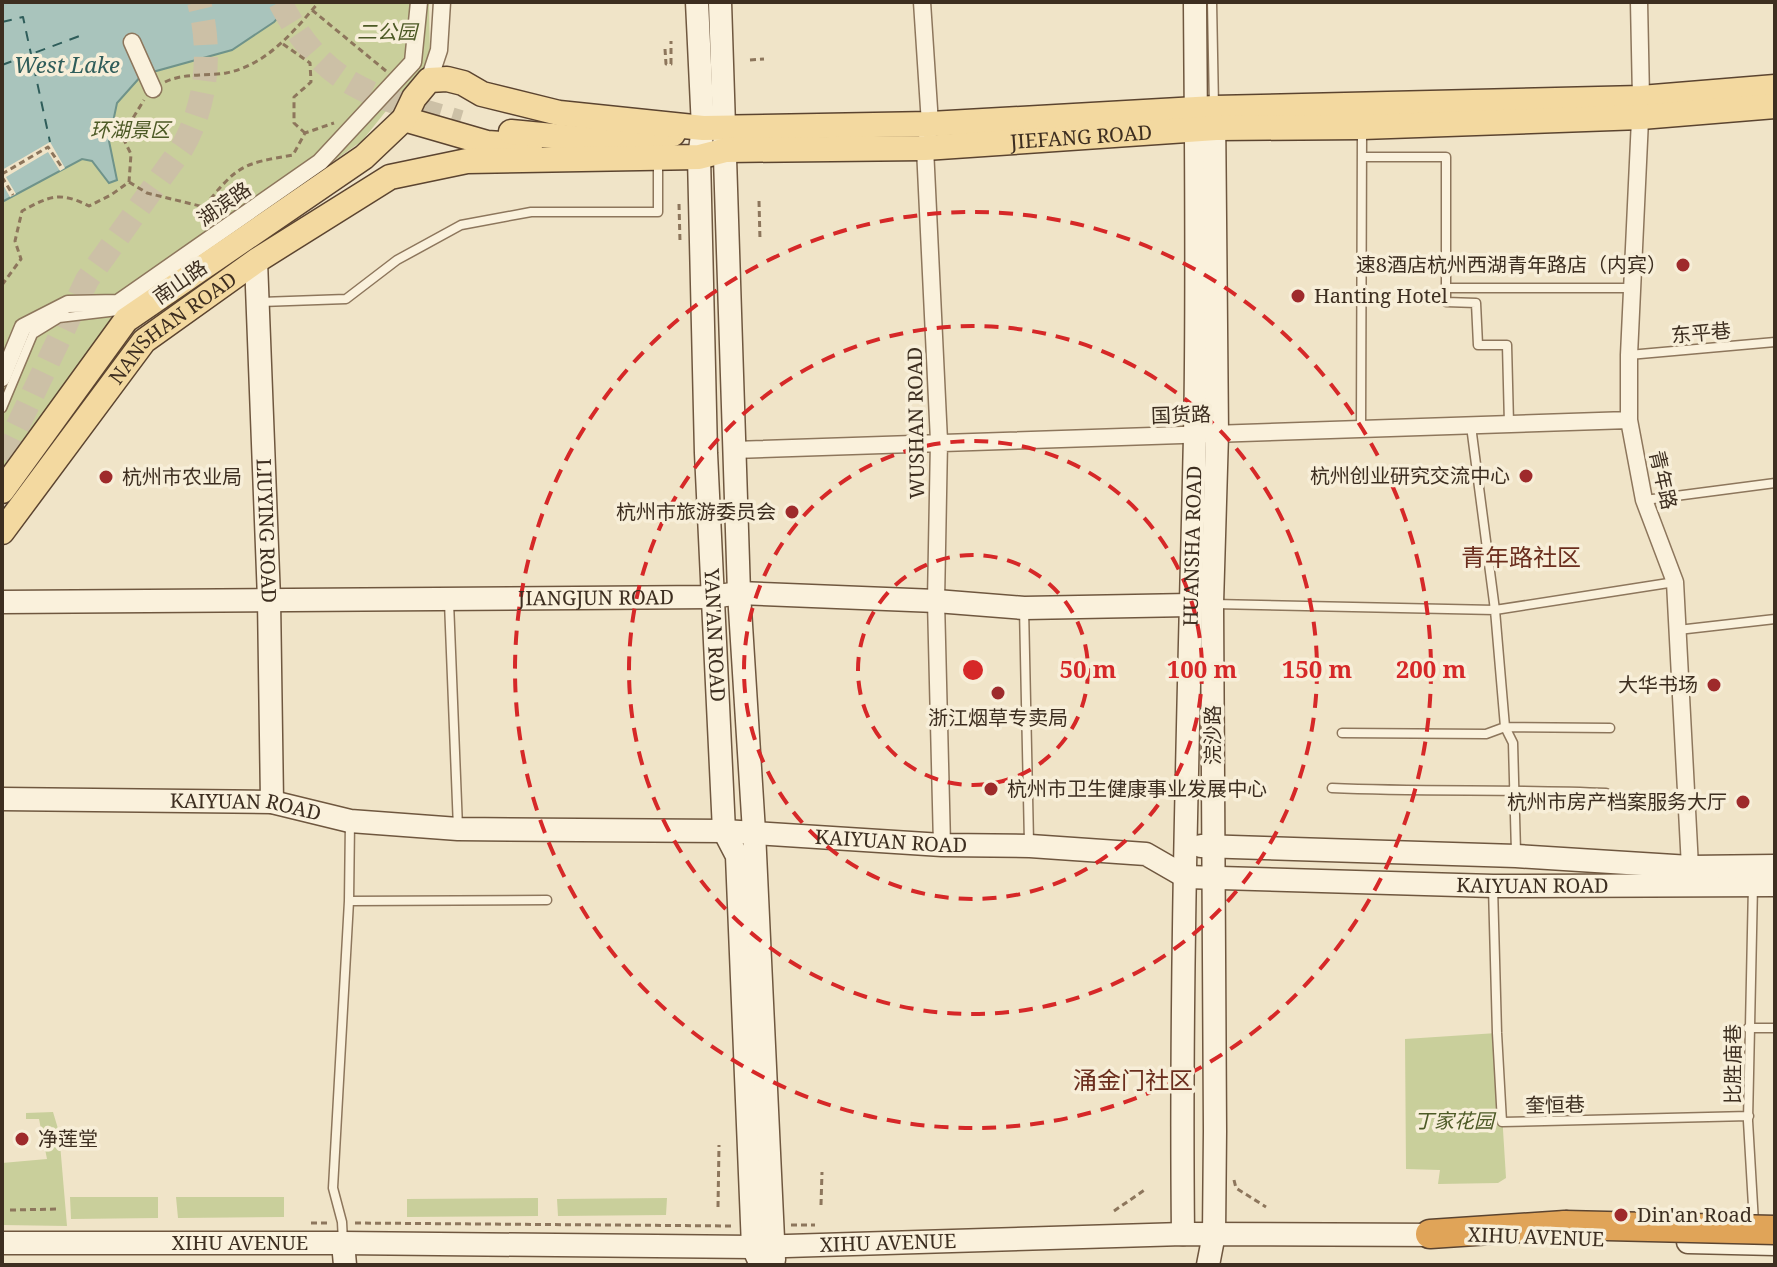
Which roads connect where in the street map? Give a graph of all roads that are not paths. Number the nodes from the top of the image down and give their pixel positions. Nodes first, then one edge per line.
1 (419, 2) edge
2 (442, 2) edge
3 (697, 2) edge
4 (720, 2) edge
5 (922, 2) edge
6 (1195, 2) edge
7 (1212, 2) edge
8 (1639, 2) edge
9 (132, 42) dead end
10 (429, 80) junction
11 (1775, 87) edge
12 (153, 89) road end
13 (1775, 106) edge
14 (1641, 108) junction
15 (1206, 118) junction
16 (404, 119) junction
17 (460, 122) tunnel mouth
18 (1362, 127) junction
19 (718, 135) junction
20 (928, 136) junction
21 (699, 157) junction
22 (1362, 157) junction
23 (658, 158) junction
24 (373, 163) junction
25 (329, 167) dead end
26 (256, 261) junction
27 (1446, 288) junction
28 (1633, 288) junction
29 (257, 302) junction
30 (1775, 342) edge
31 (1629, 355) junction
32 (2, 378) edge
33 (2, 408) edge
34 (1629, 420) junction
35 (1509, 424) junction
36 (1470, 425) junction
37 (1361, 429) junction
38 (1206, 434) junction
39 (939, 441) junction
40 (734, 450) junction
41 (1775, 483) edge
42 (2, 491) edge
43 (1644, 500) junction
44 (2, 532) edge
45 (1675, 582) junction
46 (739, 593) junction
47 (449, 597) junction
48 (712, 597) junction
49 (269, 599) junction
50 (936, 601) junction
51 (2, 602) edge
52 (1201, 605) junction
53 (1024, 608) junction
54 (1495, 610) junction
55 (1775, 619) edge
56 (1677, 630) junction
57 (1505, 727) junction
58 (1610, 728) dead end
59 (1342, 733) dead end
60 (1332, 788) dead end
61 (1513, 789) junction
62 (1606, 793) dead end
63 (2, 799) edge
64 (272, 802) junction
65 (350, 821) junction
66 (458, 829) junction
67 (724, 831) junction
68 (754, 832) junction
69 (942, 845) junction
70 (1030, 846) junction
71 (1186, 846) junction
72 (1214, 846) junction
73 (1516, 856) junction
74 (1775, 866) edge
75 (1690, 867) junction
76 (1186, 877) junction
77 (1215, 878) junction
78 (1764, 885) edge
79 (1493, 886) junction
80 (547, 900) dead end
81 (349, 901) junction
82 (1748, 1028) junction
83 (1775, 1028) edge
84 (1749, 1116) junction
85 (1183, 1234) junction
86 (1214, 1234) junction
87 (1430, 1234) junction
88 (1769, 1240) edge
89 (2, 1243) edge
90 (344, 1243) edge
91 (764, 1246) edge
92 (1206, 1265) edge

1 - 32 street, 湖滨路
2 - 10 street
3 - 19 main road, YAN'AN ROAD
4 - 19 main road, YAN'AN ROAD
5 - 20 street, WUSHAN ROAD
6 - 15 main road
7 - 15 lane
8 - 14 street, 青年路
9 - 12 street
10 - 16 main road, 南山路
10 - 19 main road
11 - 14 main road, JIEFANG ROAD
13 - 14 main road, JIEFANG ROAD
14 - 15 main road, JIEFANG ROAD
14 - 18 main road, JIEFANG ROAD
14 - 28 street, 青年路
15 - 18 main road, JIEFANG ROAD
15 - 20 main road, JIEFANG ROAD
15 - 38 main road
16 - 19 main road
16 - 24 main road, 南山路
17 - 19 main road
18 - 22 lane
19 - 20 main road, JIEFANG ROAD
19 - 21 main road, JIEFANG ROAD
19 - 40 main road, YAN'AN ROAD
20 - 39 street, WUSHAN ROAD
21 - 23 main road, JIEFANG ROAD
21 - 48 main road, YAN'AN ROAD
22 - 27 lane
22 - 37 lane
23 - 24 main road, JIEFANG ROAD
23 - 29 lane
24 - 26 main road, NANSHAN ROAD
24 - 42 main road, 南山路
25 - 33 lane
26 - 29 main road, LIUYING ROAD
26 - 44 main road, NANSHAN ROAD
27 - 28 lane
27 - 35 lane
28 - 31 street, 青年路
29 - 49 main road, LIUYING ROAD
30 - 31 lane, 东平巷
31 - 34 street, 青年路
34 - 35 street, 国货路
34 - 43 street, 青年路
35 - 36 street, 国货路
36 - 37 street, 国货路
36 - 54 lane
37 - 38 street, 国货路
38 - 39 street, 国货路
38 - 52 main road, 浣沙路
39 - 40 street, 国货路
39 - 50 street, WUSHAN ROAD
40 - 46 main road, YAN'AN ROAD
41 - 43 lane
43 - 45 street, 青年路
45 - 54 lane
45 - 56 street, 青年路
46 - 48 main road, JIANGJUN ROAD
46 - 50 main road, JIANGJUN ROAD
46 - 68 main road, YAN'AN ROAD
47 - 48 main road, JIANGJUN ROAD
47 - 49 main road, JIANGJUN ROAD
47 - 66 lane
48 - 67 main road, YAN'AN ROAD
49 - 51 main road, JIANGJUN ROAD
49 - 64 main road, LIUYING ROAD
50 - 53 main road, JIANGJUN ROAD
50 - 69 street, WUSHAN ROAD
52 - 53 main road, JIANGJUN ROAD
52 - 54 lane
52 - 71 main road, HUANSHA ROAD
52 - 72 main road, 浣沙路
53 - 70 lane
54 - 57 lane
55 - 56 lane
56 - 75 street, 青年路
57 - 58 lane
57 - 59 lane
57 - 61 lane
60 - 61 lane
61 - 62 lane
61 - 73 lane
63 - 64 main road, KAIYUAN ROAD
64 - 65 main road, KAIYUAN ROAD
65 - 66 main road, KAIYUAN ROAD
65 - 81 lane
66 - 67 main road, KAIYUAN ROAD
67 - 68 main road, KAIYUAN ROAD
67 - 91 main road, YAN'AN ROAD
68 - 69 main road, KAIYUAN ROAD
68 - 91 main road, YAN'AN ROAD
69 - 70 main road, KAIYUAN ROAD
70 - 76 main road, KAIYUAN ROAD
71 - 72 main road, KAIYUAN ROAD
71 - 76 main road, HUANSHA ROAD
72 - 73 main road, KAIYUAN ROAD
72 - 77 main road, 浣沙路
73 - 75 main road, KAIYUAN ROAD
74 - 75 main road, KAIYUAN ROAD
76 - 77 main road, KAIYUAN ROAD
76 - 85 main road, HUANSHA ROAD
77 - 79 main road, KAIYUAN ROAD
77 - 86 main road, 浣沙路
78 - 79 main road, KAIYUAN ROAD
78 - 82 lane, 比胜庙巷
79 - 84 lane, 奎恒巷
80 - 81 lane
81 - 90 lane
82 - 83 lane
82 - 84 lane, 比胜庙巷
84 - 88 lane, 比胜庙巷
85 - 86 main road, XIHU AVENUE
85 - 91 main road, XIHU AVENUE
85 - 92 main road
86 - 87 main road, XIHU AVENUE
86 - 92 main road, 浣沙路
87 - 88 main road, XIHU AVENUE
87 - 88 highway, bridge
89 - 90 main road, XIHU AVENUE
90 - 91 main road, XIHU AVENUE

